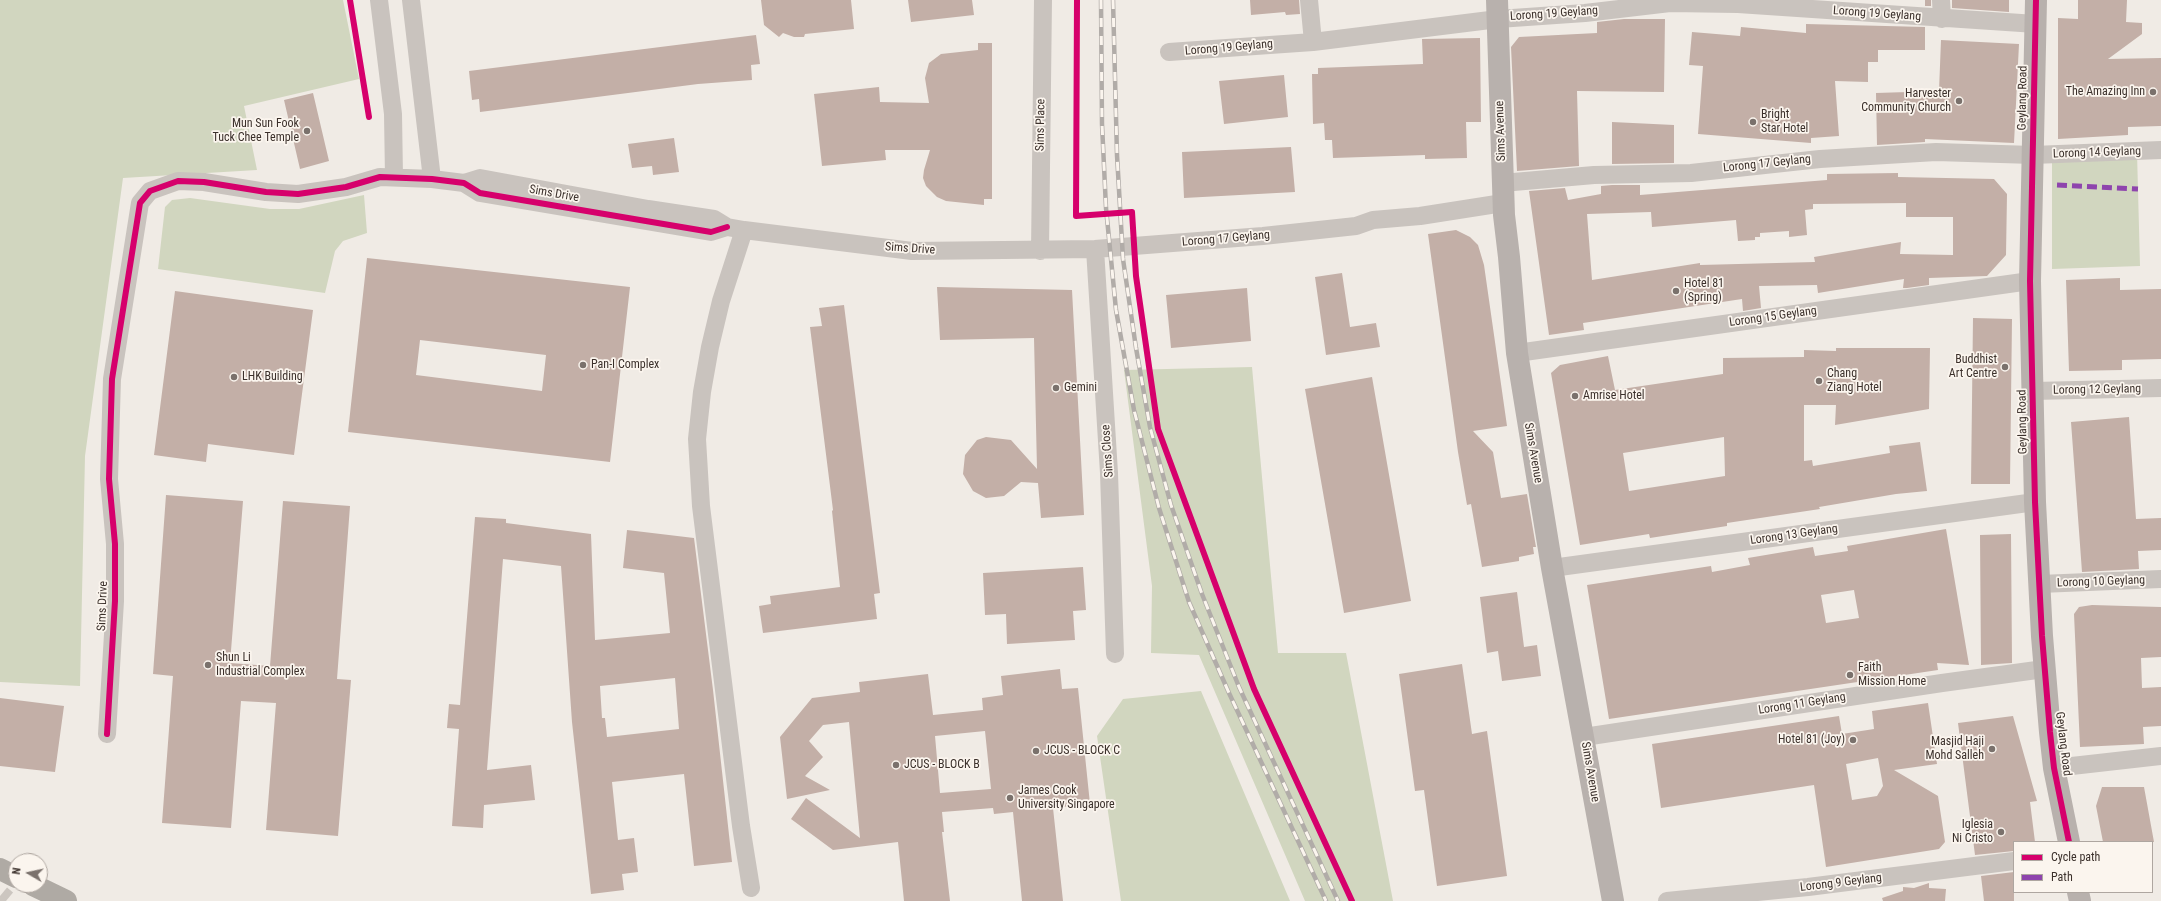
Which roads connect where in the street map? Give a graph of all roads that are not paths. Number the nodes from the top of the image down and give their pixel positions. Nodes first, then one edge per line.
1 (379, 0) edge
2 (411, 0) edge
3 (1043, 0) edge
4 (1309, 0) edge
5 (1941, 0) edge
6 (2036, 0) edge
7 (1669, 2) edge
8 (1497, 9) edge
9 (1942, 19) junction
10 (2036, 24) junction
11 (1313, 42) junction
12 (1169, 52) dead end
13 (2161, 150) edge
14 (2033, 155) junction
15 (387, 177) junction
16 (432, 179) junction
17 (1503, 200) junction
18 (744, 230) junction
19 (1095, 249) junction
20 (1040, 251) junction
21 (2030, 281) junction
22 (1517, 353) junction
23 (2161, 388) edge
24 (2034, 391) junction
25 (2036, 502) junction
26 (1552, 568) junction
27 (2161, 579) edge
28 (2040, 584) junction
29 (1115, 654) dead end
30 (2044, 669) junction
31 (107, 734) dead end
32 (1584, 737) junction
33 (2161, 756) edge
34 (2054, 768) junction
35 (2069, 841) edge
36 (2013, 861) edge
37 (751, 888) dead end
38 (48, 892) edge
39 (66, 901) edge
40 (1613, 901) edge
41 (1667, 901) edge

1 - 15 street
2 - 16 street
3 - 20 street, Sims Place
4 - 11 street
5 - 9 street
6 - 10 main road, Geylang Road
7 - 8 street, Lorong 19 Geylang
7 - 9 street, Lorong 19 Geylang
8 - 11 street, Lorong 19 Geylang
8 - 17 main road, Sims Avenue
9 - 10 street, Lorong 19 Geylang
10 - 14 main road, Geylang Road
11 - 12 street, Lorong 19 Geylang
13 - 14 street, Lorong 14 Geylang
14 - 17 street, Lorong 17 Geylang
14 - 21 main road, Geylang Road
15 - 16 street, Sims Drive
15 - 31 street, Sims Drive
16 - 18 street, Sims Drive
17 - 19 street, Lorong 17 Geylang
17 - 22 main road, Sims Avenue
18 - 20 street, Sims Drive
18 - 37 street
19 - 20 street, Sims Drive
19 - 29 street, Sims Close
21 - 22 street, Lorong 15 Geylang
21 - 24 main road, Geylang Road
22 - 26 main road, Sims Avenue
23 - 24 street, Lorong 12 Geylang
24 - 25 main road, Geylang Road
25 - 26 street, Lorong 13 Geylang
25 - 28 main road, Geylang Road
26 - 32 main road, Sims Avenue
27 - 28 street, Lorong 10 Geylang
28 - 30 main road, Geylang Road
30 - 32 street, Lorong 11 Geylang
30 - 34 main road, Geylang Road
32 - 40 main road, Sims Avenue
33 - 34 street
34 - 35 main road, Geylang Road
36 - 41 street, Lorong 9 Geylang
38 - 39 highway

